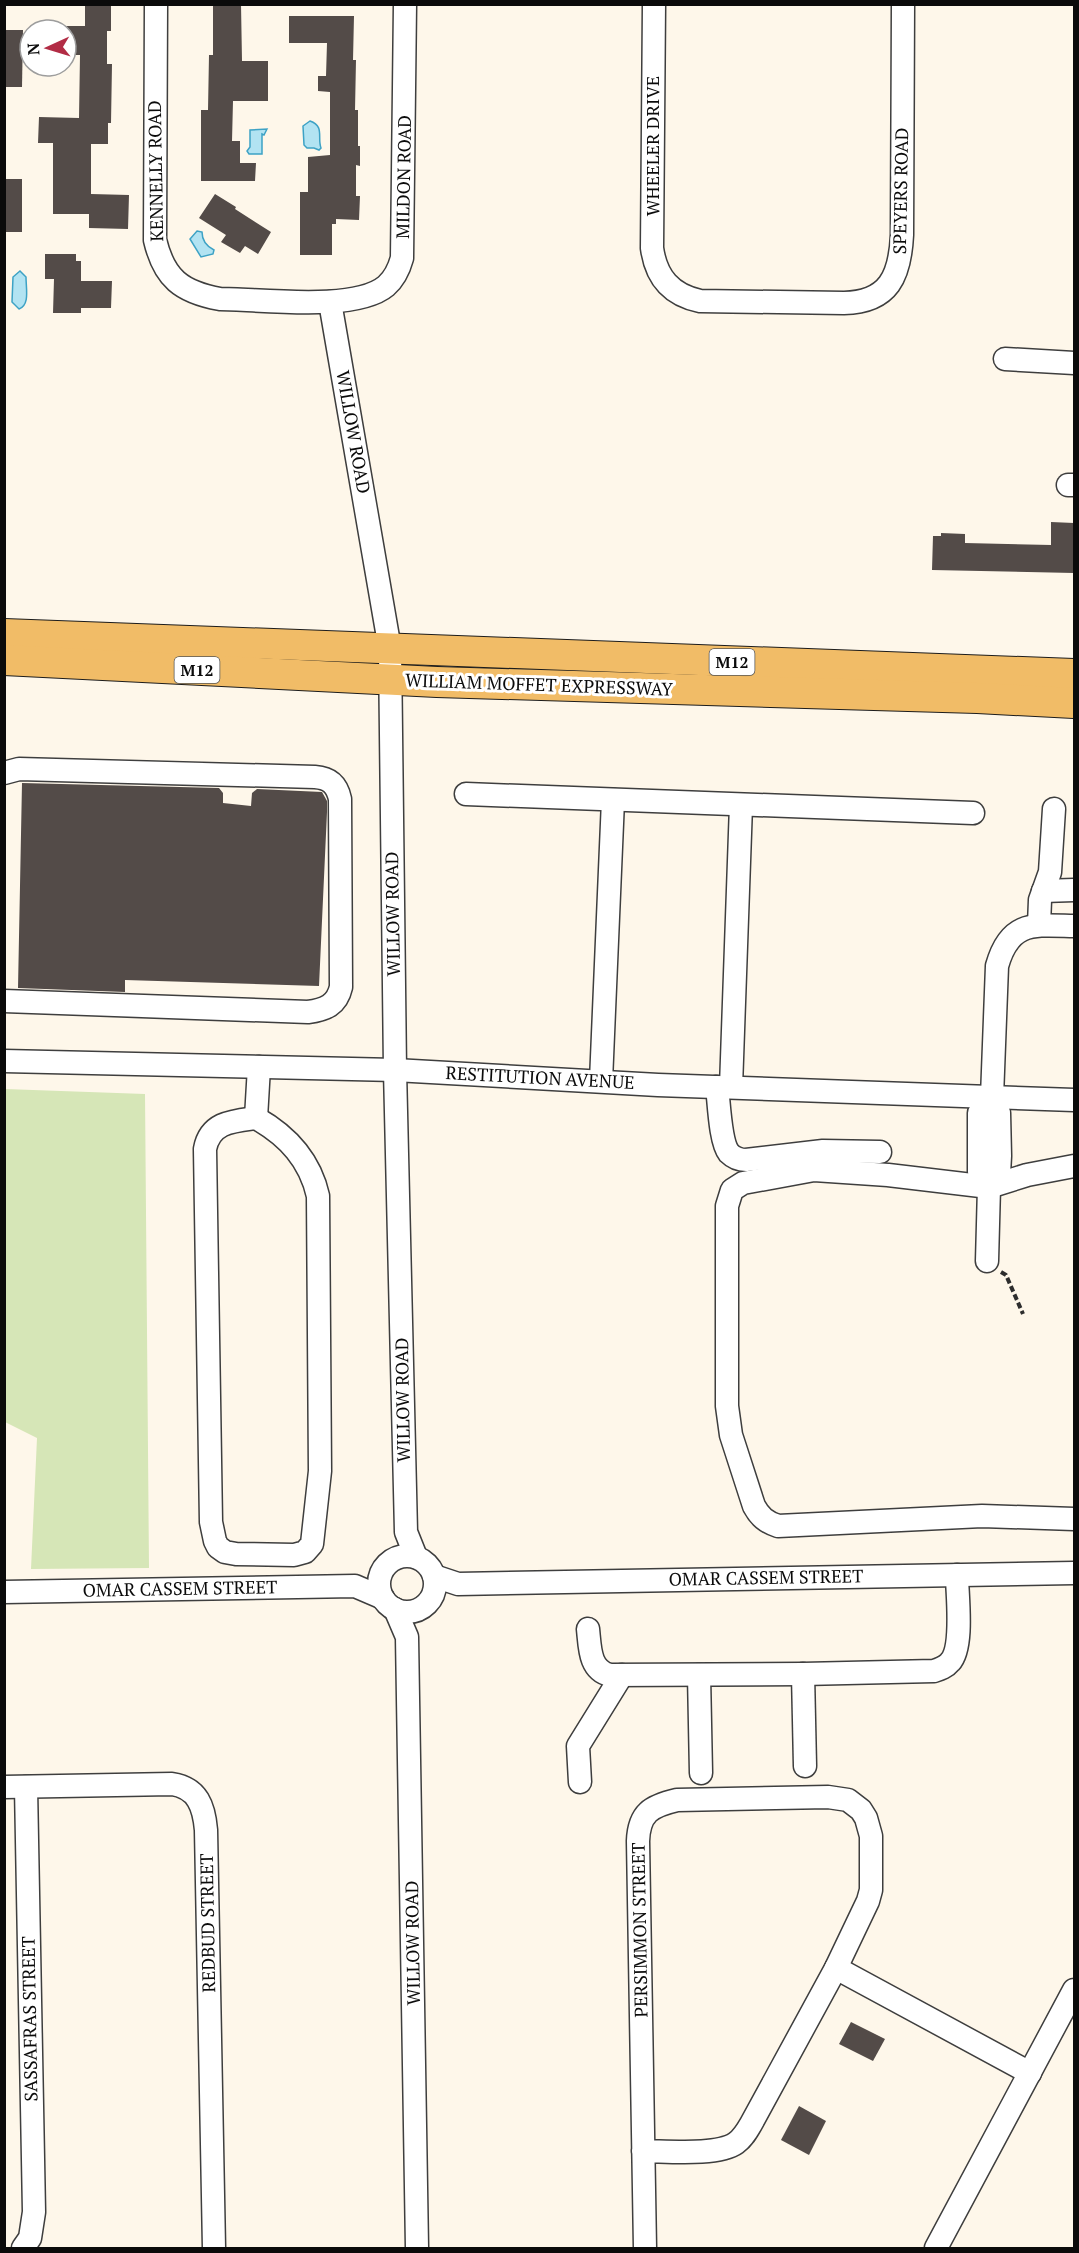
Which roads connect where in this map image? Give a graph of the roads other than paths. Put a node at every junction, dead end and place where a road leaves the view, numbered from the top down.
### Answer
1 (156, 4) edge
2 (405, 4) edge
3 (654, 4) edge
4 (903, 4) edge
5 (666, 284) joint
6 (330, 302) junction
7 (1005, 360) dead end
8 (1074, 363) edge
9 (4, 634) edge
10 (390, 649) junction
11 (4, 660) edge
12 (1074, 674) edge
13 (390, 680) junction
14 (1074, 703) edge
15 (4, 773) edge
16 (466, 794) dead end
17 (613, 800) junction
18 (741, 805) junction
19 (1054, 809) dead end
20 (973, 813) dead end
21 (1074, 890) edge
22 (1043, 891) junction
23 (1039, 926) junction
24 (1074, 926) edge
25 (4, 1000) edge
26 (4, 1061) edge
27 (259, 1068) junction
28 (395, 1070) junction
29 (601, 1081) junction
30 (724, 1087) junction
31 (992, 1097) junction
32 (1074, 1100) edge
33 (256, 1118) junction
34 (879, 1152) dead end
35 (1074, 1166) edge
36 (989, 1186) junction
37 (987, 1261) road end
38 (1074, 1519) edge
39 (398, 1562) junction
40 (1074, 1573) edge
41 (957, 1575) junction
42 (355, 1586) junction
43 (4, 1592) edge
44 (429, 1592) junction
45 (389, 1604) junction
46 (588, 1629) dead end
47 (408, 1637) junction
48 (803, 1674) junction
49 (622, 1675) junction
50 (699, 1675) junction
51 (805, 1766) dead end
52 (701, 1773) dead end
53 (580, 1782) dead end
54 (15, 1787) edge
55 (836, 1968) junction
56 (1074, 1990) edge
57 (1030, 2073) junction
58 (643, 2151) junction
59 (23, 2248) edge
60 (214, 2248) edge
61 (417, 2248) edge
62 (645, 2248) edge
63 (936, 2248) edge

1 - 6 street, KENNELLY ROAD
2 - 6 street, MILDON ROAD
3 - 5 street, WHEELER DRIVE
4 - 5 street, SPEYERS ROAD
6 - 10 street, WILLOW ROAD
7 - 8 street
9 - 10 main road, WILLIAM MOFFET EXPRESSWAY / M12
10 - 12 main road, WILLIAM MOFFET EXPRESSWAY / M12
10 - 13 street, WILLOW ROAD
11 - 13 main road, WILLIAM MOFFET EXPRESSWAY / M12
13 - 14 main road, WILLIAM MOFFET EXPRESSWAY / M12
13 - 28 street, WILLOW ROAD
15 - 25 street
16 - 17 street
17 - 18 street
17 - 29 street
18 - 20 street
18 - 30 street
19 - 22 street
21 - 22 street
22 - 23 street
23 - 24 street
23 - 31 street
26 - 27 street, RESTITUTION AVENUE
27 - 28 street, RESTITUTION AVENUE
27 - 33 street
28 - 29 street, RESTITUTION AVENUE
28 - 39 street, WILLOW ROAD
29 - 30 street, RESTITUTION AVENUE
30 - 31 street, RESTITUTION AVENUE
30 - 34 street
31 - 32 street, RESTITUTION AVENUE
31 - 36 street
33 - 33 street
35 - 36 street
36 - 37 street
36 - 38 street
39 - 42 street, OMAR CASSEM STREET
39 - 44 street
39 - 45 street
40 - 41 street, OMAR CASSEM STREET
41 - 44 street, OMAR CASSEM STREET
41 - 48 street
42 - 43 street, OMAR CASSEM STREET
42 - 45 street, OMAR CASSEM STREET
44 - 45 street
44 - 47 street, WILLOW ROAD
45 - 47 street, WILLOW ROAD
46 - 49 street
47 - 61 street, WILLOW ROAD
48 - 50 street
48 - 51 street
49 - 50 street
49 - 53 street
50 - 52 street
54 - 59 street, SASSAFRAS STREET
54 - 60 street, REDBUD STREET
55 - 57 street
55 - 58 street, PERSIMMON STREET
55 - 58 street, PERSIMMON STREET
56 - 57 street
57 - 63 street
58 - 62 street, PERSIMMON STREET

